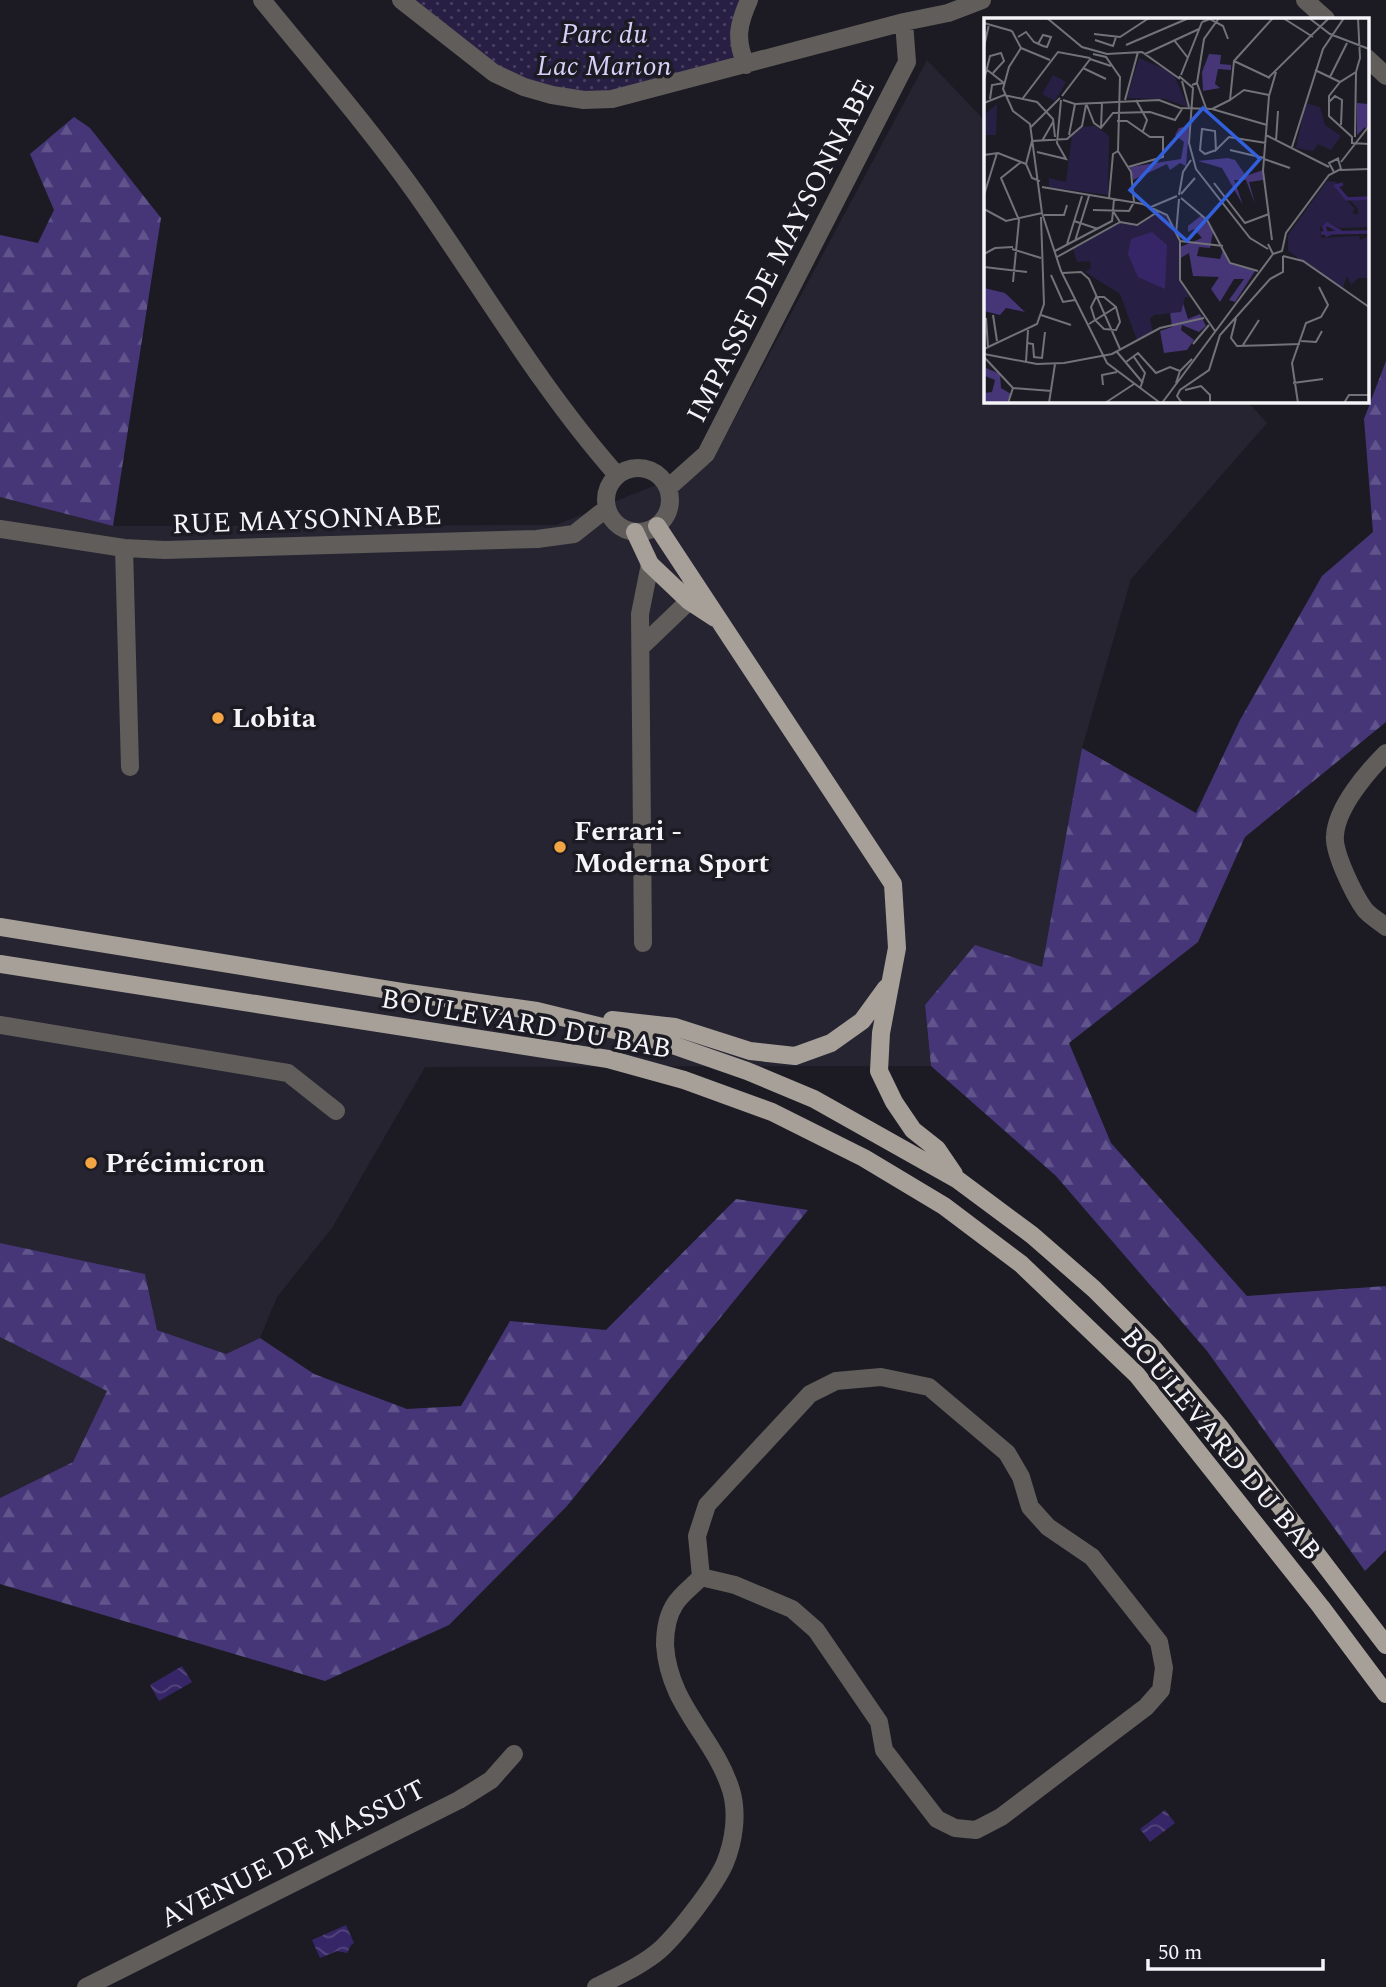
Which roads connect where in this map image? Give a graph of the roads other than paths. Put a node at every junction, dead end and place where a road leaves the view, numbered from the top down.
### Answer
1 (262, 0) edge
2 (401, 0) edge
3 (749, 0) edge
4 (982, 0) edge
5 (1305, 0) edge
6 (1325, 18) edge
7 (904, 22) junction
8 (1368, 59) edge
9 (746, 65) junction
10 (1386, 76) edge
11 (617, 475) junction
12 (668, 488) junction
13 (607, 508) junction
14 (657, 526) junction
15 (0, 529) edge
16 (635, 532) junction
17 (124, 548) junction
18 (650, 564) junction
19 (690, 575) junction
20 (689, 601) junction
21 (720, 622) junction
22 (641, 647) junction
23 (1386, 753) edge
24 (131, 767) dead end
25 (0, 927) edge
26 (1386, 927) edge
27 (643, 943) dead end
28 (0, 964) edge
29 (888, 985) junction
30 (537, 1011) junction
31 (0, 1025) edge
32 (336, 1111) dead end
33 (958, 1180) junction
34 (701, 1577) junction
35 (1386, 1645) edge
36 (1386, 1694) edge
37 (514, 1754) dead end
38 (86, 1987) edge
39 (596, 1987) edge

1 - 11 street
2 - 9 street
3 - 9 street
4 - 7 street
5 - 6 street
7 - 9 street
7 - 12 street, IMPASSE DE MAYSONNABE
8 - 10 street
11 - 12 street
11 - 13 street
12 - 14 street
13 - 16 street
13 - 17 street, RUE MAYSONNABE
14 - 16 street
14 - 19 main road
15 - 17 street, RUE MAYSONNABE
16 - 18 main road
17 - 24 street
18 - 20 main road
18 - 22 street
19 - 20 street
19 - 21 main road
20 - 21 main road
20 - 22 street
21 - 29 main road
22 - 27 street
23 - 26 street
25 - 30 main road, BOULEVARD DU BAB
28 - 36 main road, BOULEVARD DU BAB
29 - 30 main road
29 - 33 main road
30 - 33 main road, BOULEVARD DU BAB
31 - 32 street
33 - 35 main road, BOULEVARD DU BAB
34 - 34 street
34 - 39 street
37 - 38 street, AVENUE DE MASSUT

